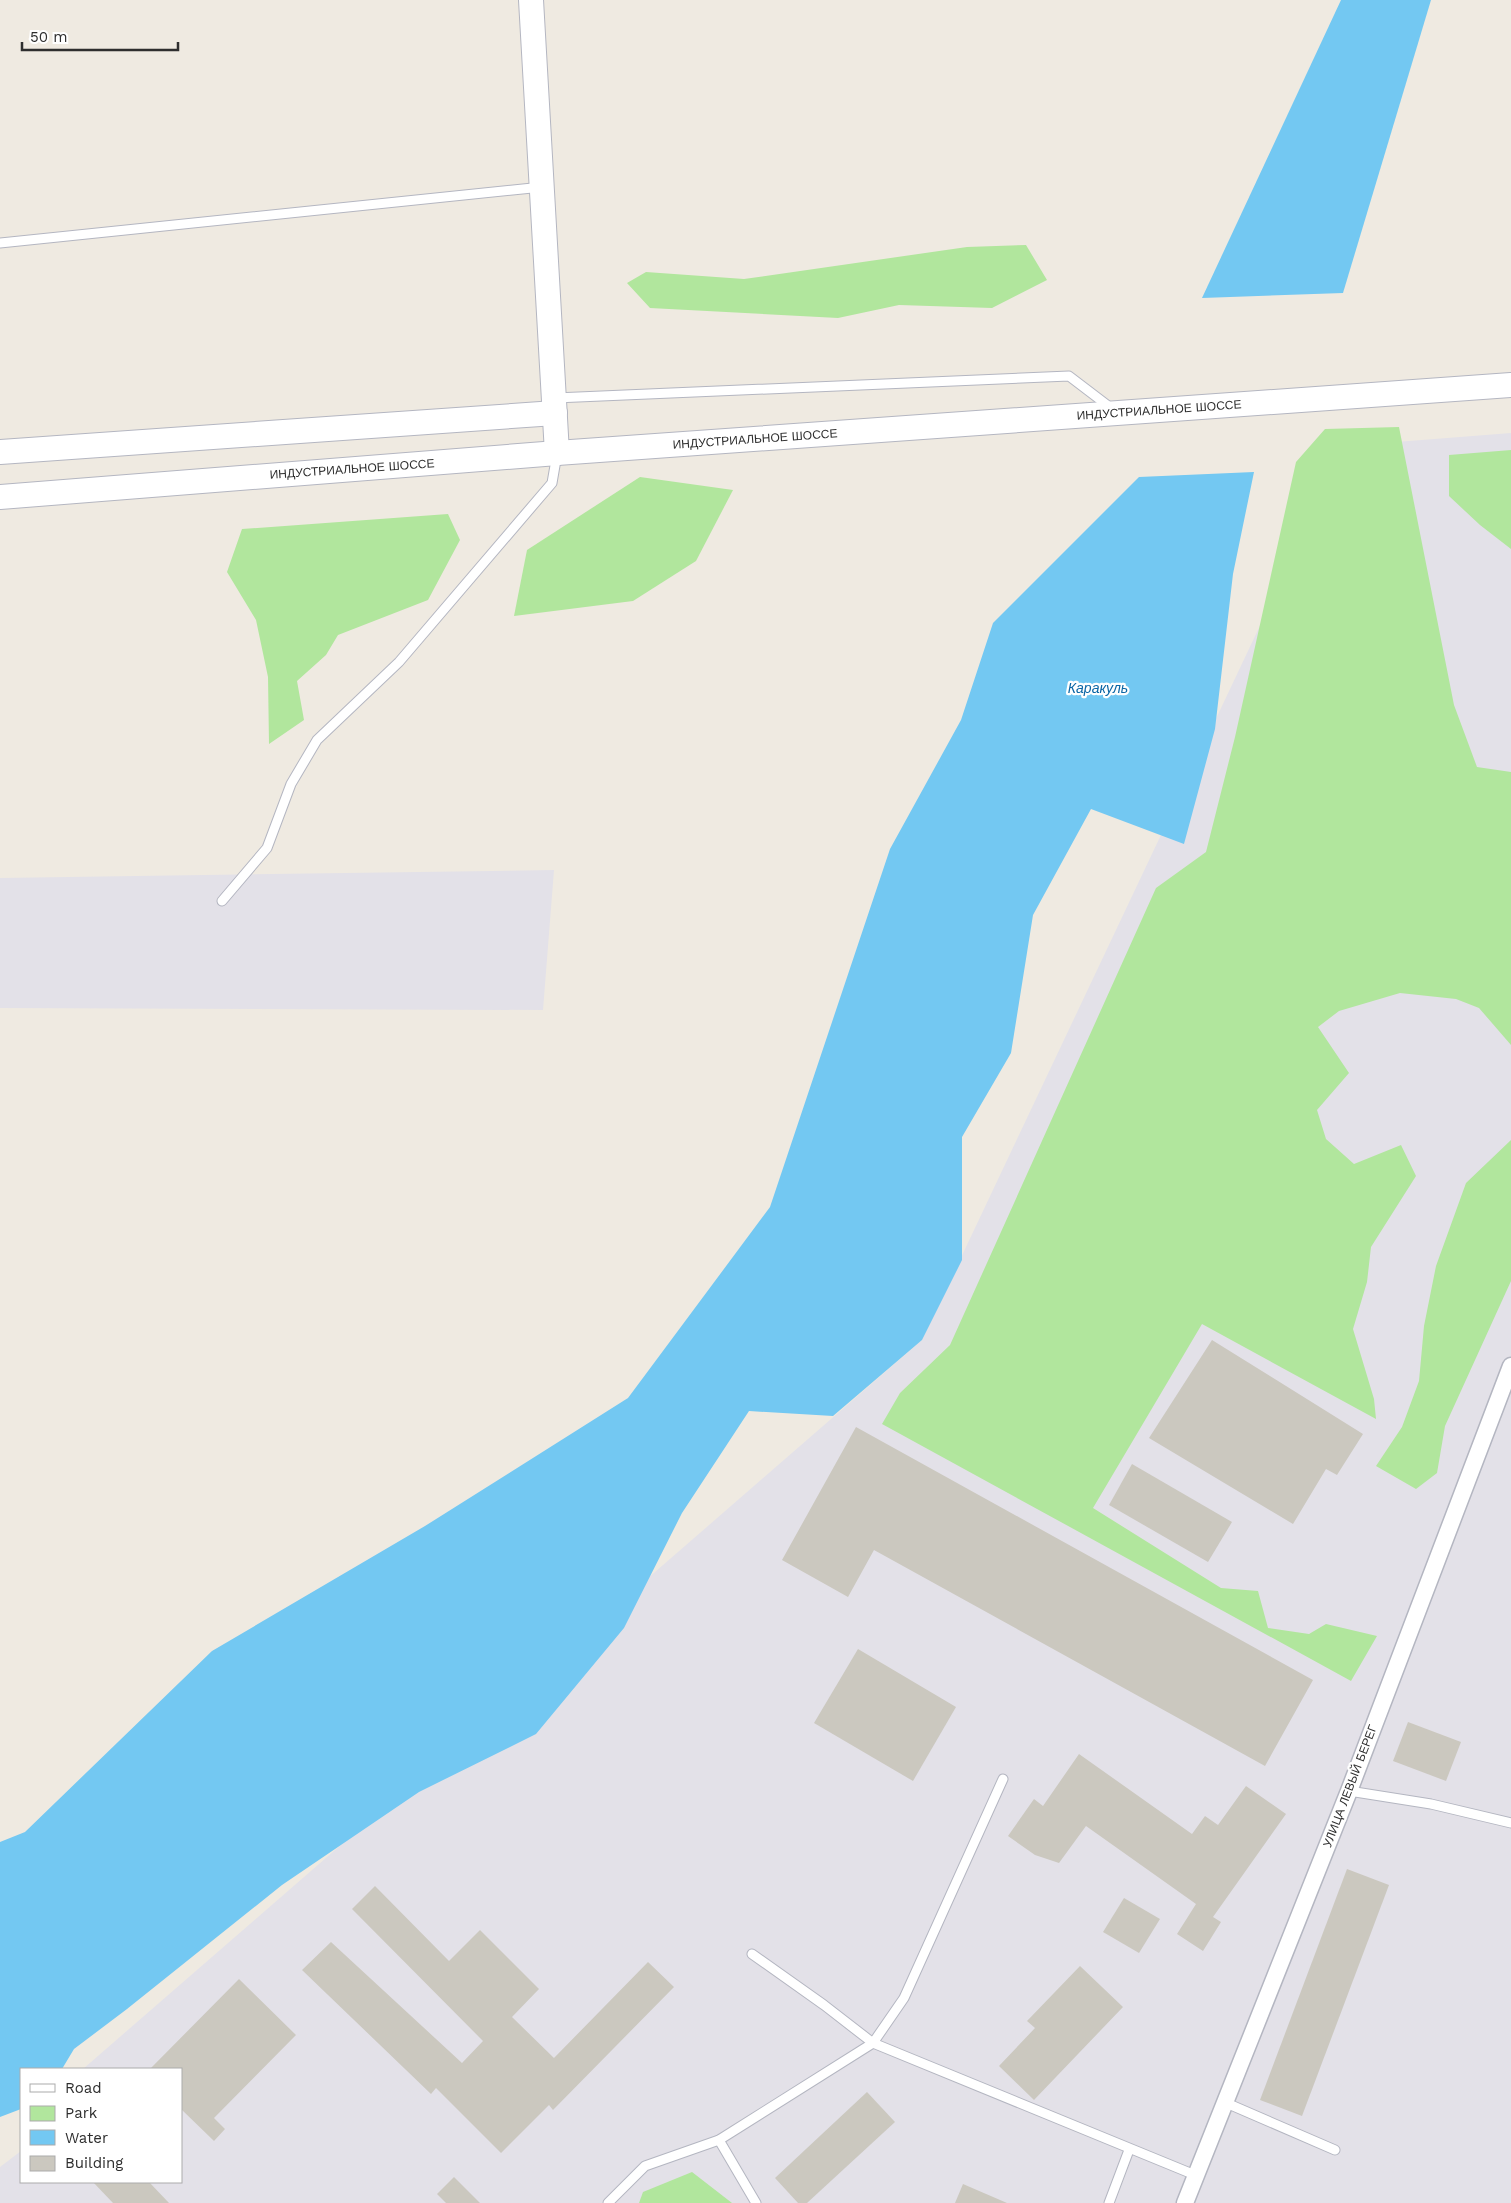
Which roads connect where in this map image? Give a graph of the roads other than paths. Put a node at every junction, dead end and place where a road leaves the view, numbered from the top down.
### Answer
1 (531, 0) edge
2 (542, 187) junction
3 (0, 243) edge
4 (1511, 385) edge
5 (554, 406) junction
6 (1117, 413) junction
7 (0, 452) edge
8 (557, 453) junction
9 (0, 497) edge
10 (222, 901) dead end
11 (1511, 1366) edge
12 (1003, 1779) dead end
13 (1349, 1791) junction
14 (1511, 1823) edge
15 (752, 1954) dead end
16 (873, 2043) junction
17 (1224, 2102) junction
18 (719, 2140) junction
19 (1129, 2150) junction
20 (1335, 2150) dead end
21 (1195, 2175) junction
22 (608, 2203) edge
23 (756, 2203) edge
24 (1109, 2203) edge
25 (1185, 2203) edge

1 - 2 main road
2 - 3 lane
2 - 5 main road
4 - 6 main road, ИНДУСТРИАЛЬНОЕ ШОССЕ
5 - 6 lane
5 - 7 main road
5 - 8 main road
6 - 8 main road, ИНДУСТРИАЛЬНОЕ ШОССЕ
8 - 9 main road, ИНДУСТРИАЛЬНОЕ ШОССЕ
8 - 10 lane
11 - 13 street, УЛИЦА ЛЕВЫЙ БЕРЕГ
12 - 16 lane
13 - 14 lane
13 - 17 street, УЛИЦА ЛЕВЫЙ БЕРЕГ
15 - 16 lane
16 - 18 lane
16 - 19 lane
17 - 20 lane
17 - 21 street, УЛИЦА ЛЕВЫЙ БЕРЕГ
18 - 22 lane
18 - 23 lane
19 - 21 lane
19 - 24 lane
21 - 25 street, УЛИЦА ЛЕВЫЙ БЕРЕГ

